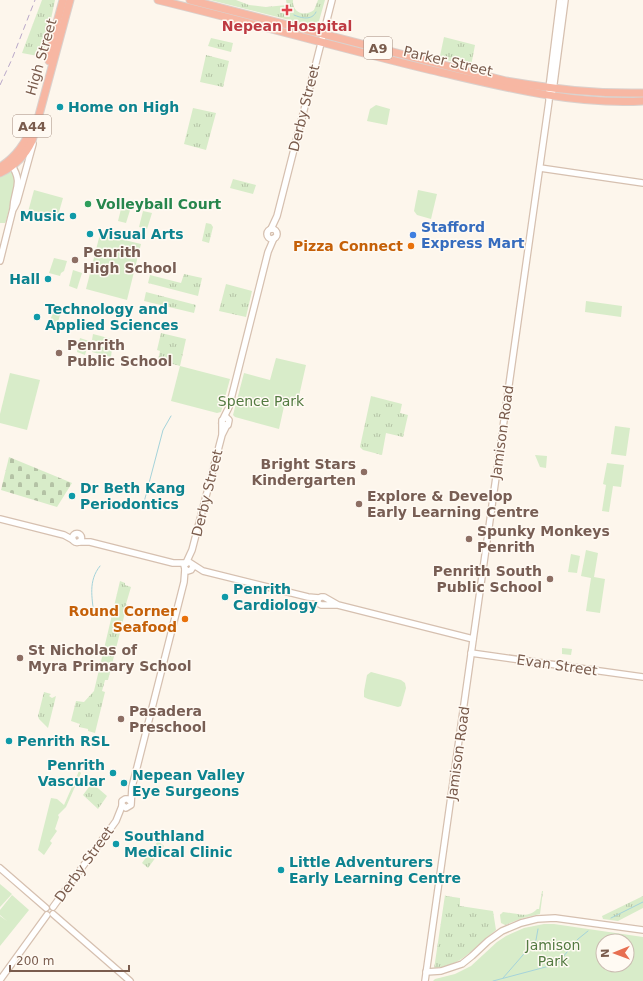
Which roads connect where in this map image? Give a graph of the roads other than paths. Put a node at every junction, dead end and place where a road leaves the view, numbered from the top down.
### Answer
1 (63, 0) edge
2 (70, 0) edge
3 (158, 0) edge
4 (190, 0) edge
5 (332, 0) edge
6 (560, 0) edge
7 (565, 0) edge
8 (560, 14) junction
9 (323, 34) junction
10 (320, 42) junction
11 (552, 88) junction
12 (643, 93) edge
13 (550, 96) junction
14 (643, 101) edge
15 (34, 132) junction
16 (13, 164) junction
17 (0, 167) edge
18 (540, 168) junction
19 (0, 173) edge
20 (643, 183) edge
21 (13, 209) junction
22 (0, 261) edge
23 (0, 519) edge
24 (188, 567) junction
25 (473, 639) junction
26 (471, 653) junction
27 (643, 677) edge
28 (0, 868) edge
29 (46, 908) junction
30 (53, 910) junction
31 (47, 915) junction
32 (643, 930) edge
33 (426, 972) junction
34 (0, 980) edge
35 (130, 981) edge
36 (425, 981) edge

1 - 16 highway, High Street / A44
2 - 15 highway, High Street / A44
3 - 10 highway, Parker Street / A9
4 - 9 highway, Parker Street / A9
5 - 9 street, Derby Street
6 - 8 street, Jamison Road
7 - 8 street, Jamison Road
8 - 11 street, Jamison Road
9 - 10 street, Derby Street
9 - 11 highway, Parker Street / A9
10 - 13 highway, Parker Street / A9
10 - 24 street, Derby Street
11 - 12 highway, Parker Street / A9
11 - 13 street, Jamison Road
13 - 14 highway, Parker Street / A9
13 - 18 street, Jamison Road
15 - 16 highway, High Street / A44
15 - 21 street
16 - 17 highway, A44
16 - 19 highway, A44
16 - 21 street
18 - 20 street
18 - 25 street, Jamison Road
21 - 22 street
23 - 24 street
24 - 25 street
24 - 30 street, Derby Street
25 - 26 street, Jamison Road
26 - 27 street, Evan Street
26 - 33 street, Jamison Road
28 - 29 street
29 - 30 street
29 - 31 street
30 - 31 street
30 - 35 street
31 - 34 street, Derby Street
32 - 33 street
33 - 36 street, Jamison Road

